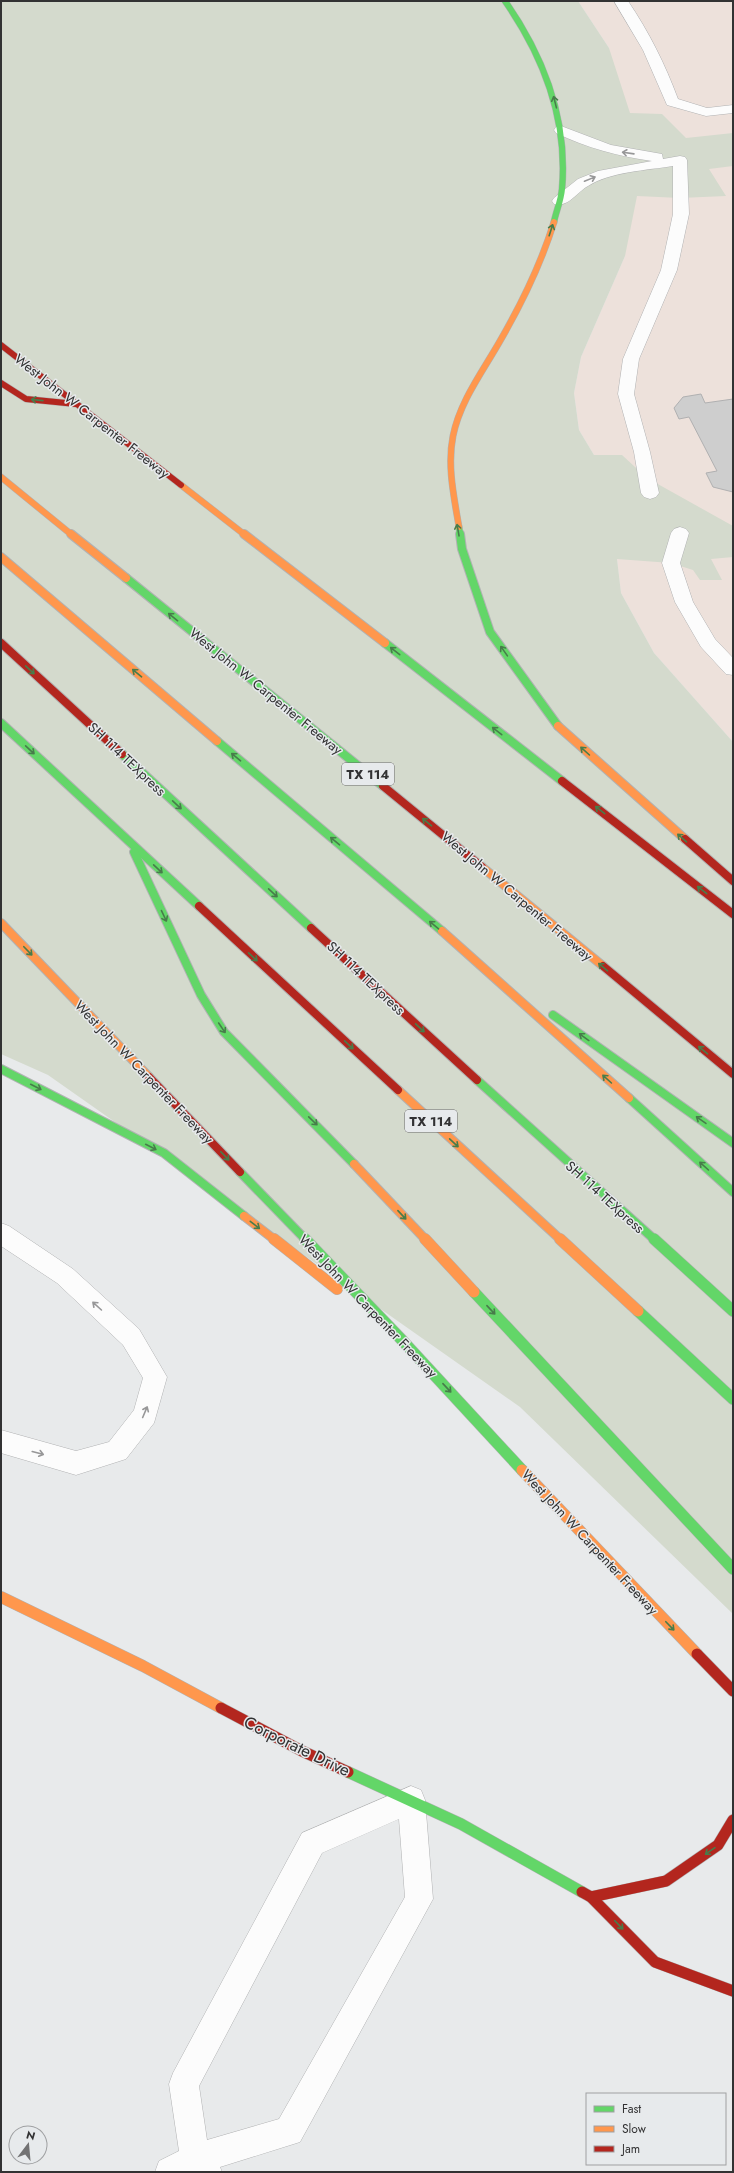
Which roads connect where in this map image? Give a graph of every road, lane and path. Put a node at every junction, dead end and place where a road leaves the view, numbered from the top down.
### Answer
1 (505, 1) edge
2 (621, 1) edge
3 (733, 109) edge
4 (561, 130) junction
5 (680, 160) junction
6 (559, 201) junction
7 (1, 345) edge
8 (1, 383) edge
9 (76, 404) junction
10 (1, 477) edge
11 (650, 493) dead end
12 (680, 533) dead end
13 (1, 557) edge
14 (1, 643) edge
15 (733, 669) edge
16 (1, 723) edge
17 (129, 842) junction
18 (733, 881) edge
19 (733, 914) edge
20 (1, 923) edge
21 (464, 950) junction
22 (1, 1069) edge
23 (733, 1074) edge
24 (733, 1143) edge
25 (733, 1192) edge
26 (1, 1233) edge
27 (733, 1311) edge
28 (401, 1339) junction
29 (733, 1399) edge
30 (1, 1440) edge
31 (733, 1569) edge
32 (1, 1597) edge
33 (733, 1691) edge
34 (410, 1800) junction
35 (733, 1820) edge
36 (591, 1897) junction
37 (733, 1991) edge
38 (190, 2168) edge

4 -> 1 main road
2 - 3 lane
5 -> 4 lane
4 - 6 main road
6 -> 5 lane
5 - 11 lane
18 -> 6 main road
7 - 9 main road, West John W Carpenter Freeway
9 -> 8 main road
19 -> 9 main road, West John W Carpenter Freeway
23 -> 10 main road, West John W Carpenter Freeway / TX 114
12 - 15 lane
21 -> 13 main road
14 -> 27 main road, SH 114 TEXpress
16 -> 17 main road, TX 114
17 -> 29 main road, TX 114
17 -> 31 main road
20 -> 28 main road, West John W Carpenter Freeway
24 -> 21 main road
25 -> 21 main road
22 -> 28 main road
30 -> 26 lane
28 -> 33 main road, West John W Carpenter Freeway
32 - 34 main road, Corporate Drive
34 - 36 main road, Corporate Drive
34 - 38 lane
34 - 38 lane
35 -> 36 main road
36 -> 37 main road, Corporate Drive

